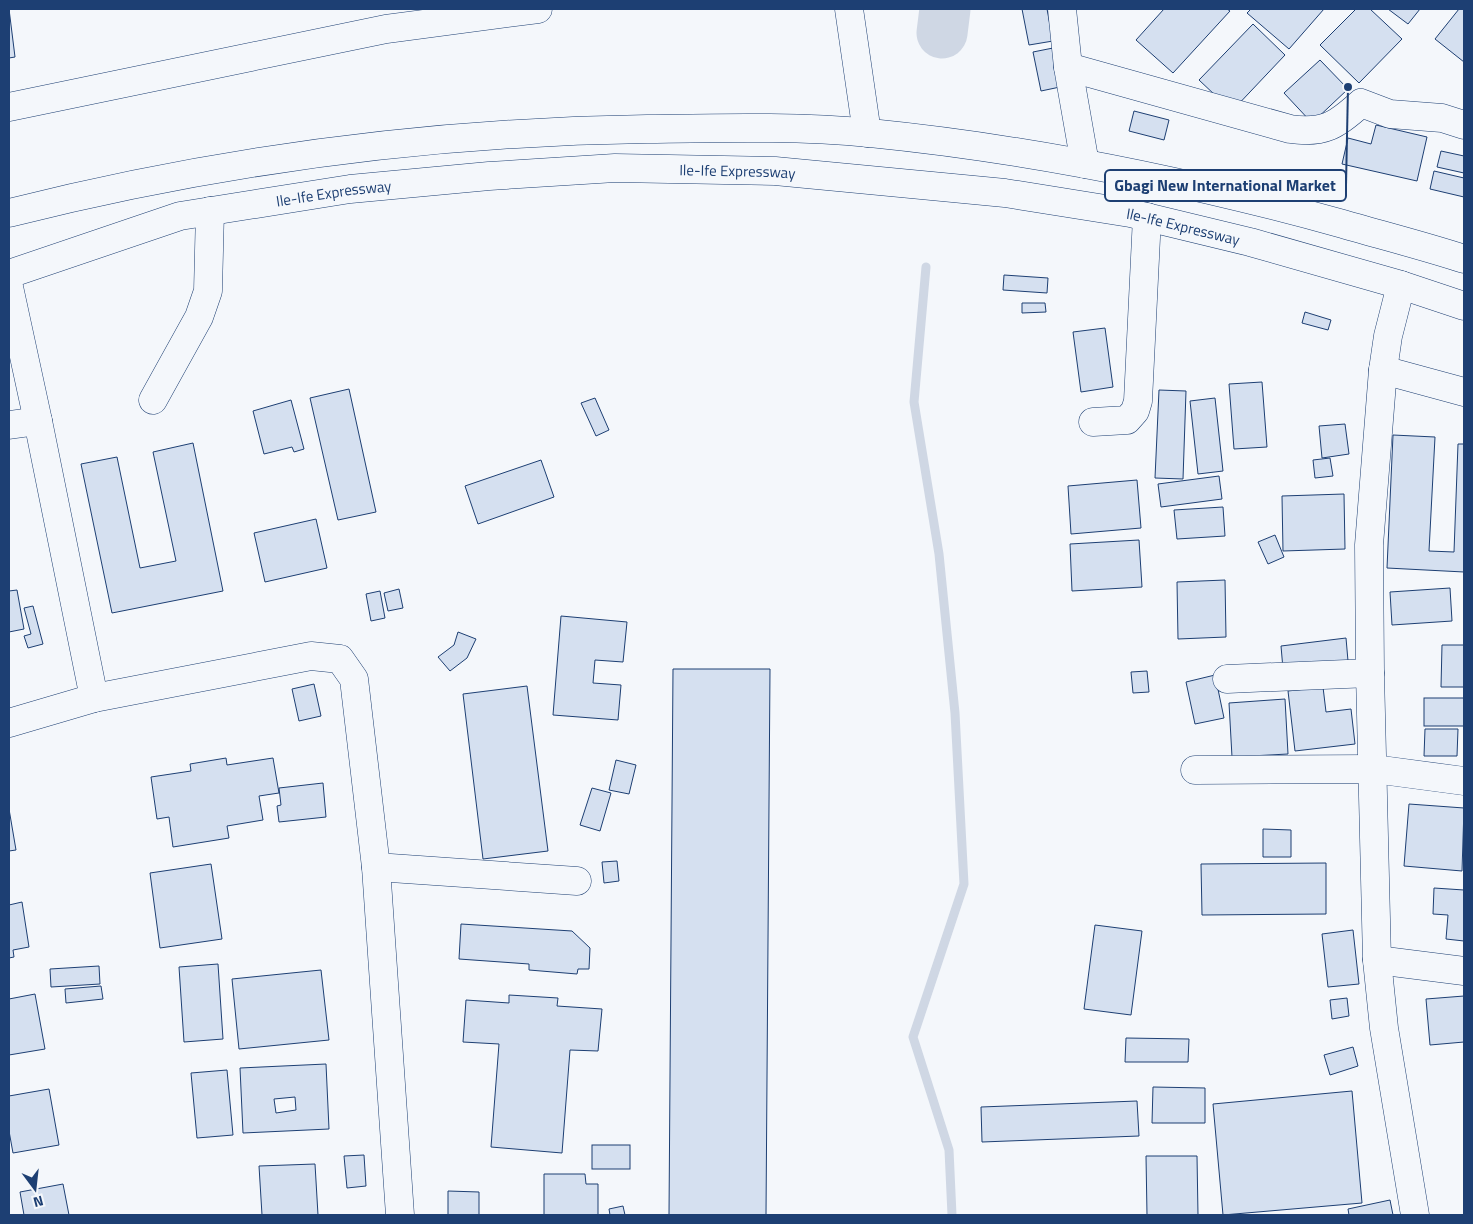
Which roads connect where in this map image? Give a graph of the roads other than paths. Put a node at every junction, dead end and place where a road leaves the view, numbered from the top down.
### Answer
1 (538, 9) edge
2 (849, 9) edge
3 (1062, 9) edge
4 (384, 19) edge
5 (1068, 67) junction
6 (9, 107) edge
7 (1464, 125) edge
8 (867, 133) junction
9 (1084, 164) junction
10 (210, 211) junction
11 (9, 212) edge
12 (1146, 217) junction
13 (1464, 260) edge
14 (9, 274) edge
15 (1401, 284) junction
16 (9, 287) edge
17 (1464, 306) edge
18 (1383, 370) junction
19 (1464, 392) edge
20 (153, 400) dead end
21 (38, 421) junction
22 (1093, 422) dead end
23 (9, 425) edge
24 (1370, 673) junction
25 (1227, 679) dead end
26 (94, 698) junction
27 (9, 723) edge
28 (1374, 769) junction
29 (1195, 770) dead end
30 (1464, 781) edge
31 (376, 867) junction
32 (578, 881) dead end
33 (1377, 960) junction
34 (1464, 971) edge
35 (400, 1215) edge
36 (1415, 1215) edge

1 - 4 main road
2 - 8 main road
3 - 5 main road
4 - 6 main road
5 - 7 main road
5 - 9 main road
8 - 9 main road
8 - 11 main road
9 - 13 main road
10 - 12 main road, Ile-Ife Expressway
10 - 14 main road, Ile-Ife Expressway
10 - 20 main road
12 - 15 main road, Ile-Ife Expressway
12 - 22 main road
15 - 17 main road, Ile-Ife Expressway
15 - 18 main road
16 - 21 main road
18 - 19 main road
18 - 24 main road
21 - 23 main road
21 - 26 main road
24 - 25 main road
24 - 28 main road
26 - 27 main road
26 - 31 main road
28 - 29 main road
28 - 30 main road
28 - 33 main road
31 - 32 main road
31 - 35 main road
33 - 34 main road
33 - 36 main road

